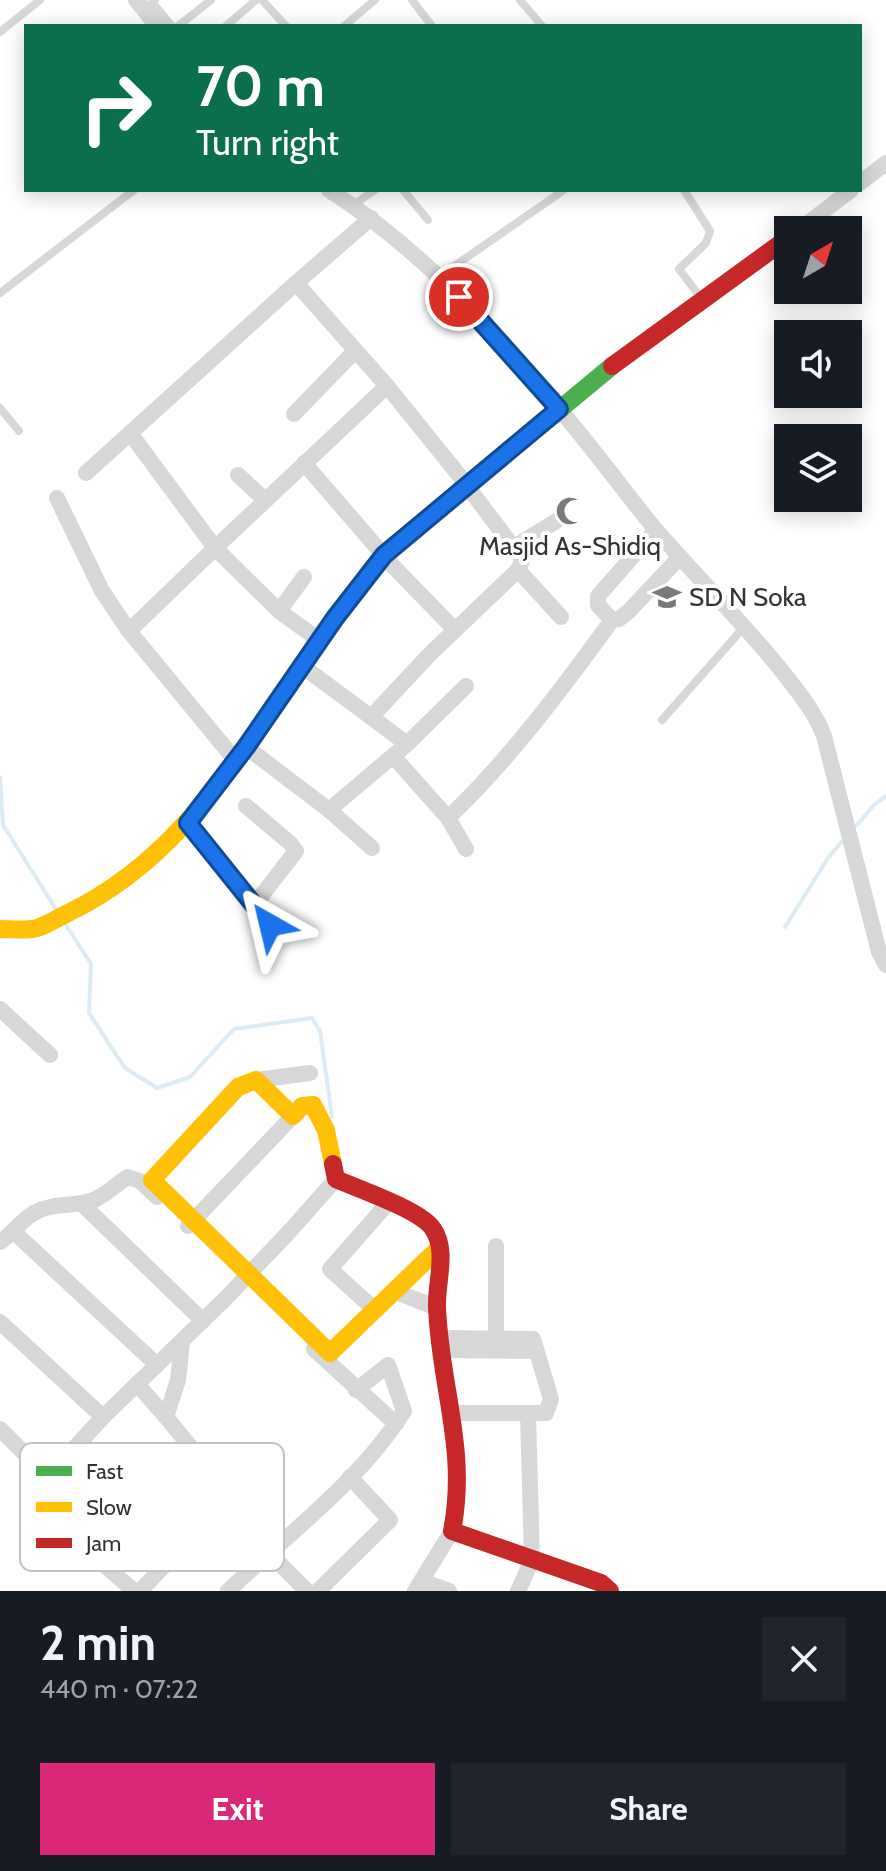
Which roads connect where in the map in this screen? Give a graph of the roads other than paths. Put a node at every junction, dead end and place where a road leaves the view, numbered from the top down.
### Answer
1 (40, 0) edge
2 (211, 0) edge
3 (256, 0) edge
4 (262, 0) edge
5 (375, 0) edge
6 (412, 0) edge
7 (520, 0) edge
8 (146, 3) edge
9 (156, 24) edge
10 (172, 24) edge
11 (178, 24) edge
12 (228, 24) edge
13 (284, 24) edge
14 (346, 24) edge
15 (430, 24) edge
16 (540, 24) edge
17 (0, 32) edge
18 (886, 163) edge
19 (862, 181) edge
20 (131, 192) edge
21 (332, 192) edge
22 (372, 192) edge
23 (405, 192) edge
24 (561, 192) edge
25 (685, 192) edge
26 (848, 192) edge
27 (353, 205) junction
28 (817, 216) edge
29 (371, 218) junction
30 (428, 220) dead end
31 (774, 248) edge
32 (440, 276) junction
33 (296, 283) junction
34 (0, 293) edge
35 (702, 299) junction
36 (355, 351) junction
37 (387, 386) junction
38 (0, 408) edge
39 (559, 409) junction
40 (294, 414) dead end
41 (19, 431) dead end
42 (130, 433) junction
43 (304, 463) junction
44 (86, 473) dead end
45 (238, 475) dead end
46 (471, 491) junction
47 (57, 498) dead end
48 (264, 499) junction
49 (558, 520) dead end
50 (656, 530) junction
51 (514, 547) junction
52 (215, 548) junction
53 (680, 557) junction
54 (388, 559) junction
55 (518, 570) junction
56 (304, 577) dead end
57 (279, 611) junction
58 (561, 617) dead end
59 (612, 620) junction
60 (745, 627) junction
61 (455, 630) junction
62 (129, 631) junction
63 (319, 640) junction
64 (307, 670) junction
65 (466, 686) dead end
66 (371, 717) junction
67 (662, 720) dead end
68 (407, 744) junction
69 (241, 754) junction
70 (393, 756) junction
71 (246, 806) dead end
72 (329, 810) junction
73 (448, 818) junction
74 (188, 823) junction
75 (372, 848) dead end
76 (466, 849) dead end
77 (255, 904) junction
78 (270, 925) dead end
79 (0, 929) edge
80 (886, 965) edge
81 (0, 1009) edge
82 (50, 1055) dead end
83 (310, 1073) dead end
84 (256, 1080) junction
85 (293, 1116) junction
86 (336, 1179) junction
87 (81, 1203) junction
88 (388, 1203) junction
89 (191, 1223) junction
90 (15, 1233) junction
91 (0, 1242) edge
92 (496, 1246) dead end
93 (439, 1248) junction
94 (246, 1276) junction
95 (394, 1291) junction
96 (437, 1308) junction
97 (375, 1310) junction
98 (203, 1321) junction
99 (0, 1322) edge
100 (496, 1337) junction
101 (182, 1343) junction
102 (442, 1344) junction
103 (536, 1351) junction
104 (156, 1364) junction
105 (137, 1384) junction
106 (356, 1390) junction
107 (453, 1413) junction
108 (528, 1413) junction
109 (103, 1417) junction
110 (166, 1417) junction
111 (396, 1424) junction
112 (0, 1429) edge
113 (79, 1443) edge
114 (186, 1443) edge
115 (20, 1449) edge
116 (350, 1477) junction
117 (452, 1531) junction
118 (284, 1539) edge
119 (532, 1560) junction
120 (284, 1568) edge
121 (113, 1571) edge
122 (157, 1571) edge
123 (250, 1571) edge
124 (419, 1586) edge
125 (137, 1591) edge
126 (228, 1591) edge
127 (307, 1591) edge
128 (318, 1591) edge
129 (449, 1591) edge
130 (518, 1591) edge
131 (610, 1591) edge

1 - 17 lane
2 - 11 lane
3 - 12 lane
4 - 13 lane
5 - 14 lane
6 - 15 lane
7 - 16 lane
8 - 9 street
8 - 10 lane
18 - 19 street
20 - 34 lane
21 - 27 street
22 - 27 lane
23 - 30 lane
24 - 32 lane
25 - 35 lane
26 - 28 street
27 - 29 street
29 - 32 street
29 - 33 street
31 - 35 street
32 - 39 street
33 - 36 street
33 - 42 street
35 - 39 street
36 - 37 street
36 - 40 street
37 - 43 street
37 - 46 street
38 - 41 lane
39 - 46 street
39 - 50 street
42 - 44 street
42 - 52 street
43 - 48 street
43 - 54 street
45 - 48 street
46 - 51 street
46 - 54 street
47 - 62 street
48 - 52 street
49 - 51 street
50 - 53 street
50 - 59 street
51 - 55 street
52 - 57 street
52 - 62 street
53 - 59 street
53 - 60 street
54 - 61 street
54 - 63 street
55 - 58 street
55 - 61 street
56 - 57 street
57 - 63 street
59 - 73 street
60 - 67 lane
60 - 80 street
61 - 66 street
62 - 69 street
63 - 64 street
64 - 66 street
64 - 69 street
65 - 68 street
66 - 68 street
68 - 70 street
69 - 72 street
69 - 74 street
70 - 72 street
70 - 73 street
71 - 77 street
72 - 75 street
73 - 76 street
74 - 77 street
74 - 79 street
77 - 78 street
81 - 82 street
83 - 84 street
84 - 85 street
84 - 89 street
85 - 86 street
85 - 89 street
86 - 88 street
86 - 94 street
87 - 89 street
87 - 90 street
87 - 98 street
88 - 93 street
88 - 97 street
89 - 94 street
90 - 91 street
90 - 104 street
92 - 100 street
93 - 95 street
93 - 96 street
94 - 97 street
94 - 98 street
94 - 106 street
95 - 96 street
95 - 97 street
96 - 102 street
98 - 101 street
99 - 109 street
100 - 102 street
100 - 103 street
101 - 104 street
101 - 110 street
102 - 103 street
102 - 107 street
103 - 108 street
104 - 105 street
105 - 109 street
105 - 110 street
106 - 111 street
106 - 111 street
107 - 108 street
107 - 117 street
108 - 119 street
109 - 113 street
110 - 114 street
111 - 116 street
112 - 115 street
116 - 118 street
116 - 128 street
117 - 119 street
117 - 124 street
119 - 130 street
119 - 131 street
120 - 127 street
121 - 125 street
122 - 125 street
123 - 126 street
124 - 129 street

